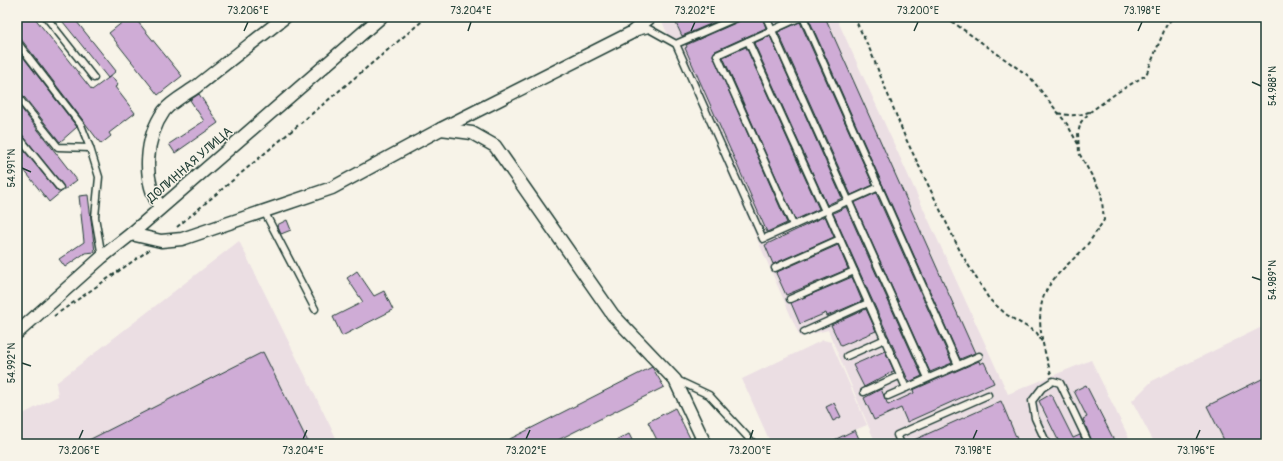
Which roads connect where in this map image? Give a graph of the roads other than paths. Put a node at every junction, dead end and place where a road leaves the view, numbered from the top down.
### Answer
1 (46, 17) edge
2 (286, 17) edge
3 (381, 17) edge
4 (738, 17) edge
5 (766, 17) edge
6 (802, 17) edge
7 (650, 18) edge
8 (772, 30) junction
9 (631, 33) junction
10 (748, 41) junction
11 (17, 42) edge
12 (676, 44) junction
13 (94, 78) dead end
14 (17, 96) edge
15 (441, 129) junction
16 (17, 135) edge
17 (90, 148) junction
18 (879, 187) junction
19 (60, 188) dead end
20 (848, 201) junction
21 (160, 207) junction
22 (826, 211) junction
23 (264, 212) junction
24 (793, 225) junction
25 (131, 234) junction
26 (840, 239) junction
27 (102, 257) junction
28 (775, 268) dead end
29 (854, 271) junction
30 (790, 299) dead end
31 (868, 303) junction
32 (315, 309) dead end
33 (17, 332) edge
34 (804, 332) dead end
35 (885, 339) junction
36 (847, 356) dead end
37 (979, 356) dead end
38 (958, 365) junction
39 (901, 375) junction
40 (928, 378) junction
41 (675, 380) junction
42 (906, 388) junction
43 (864, 392) dead end
44 (988, 395) dead end
45 (888, 396) dead end
46 (705, 444) edge
47 (754, 444) edge
48 (901, 444) edge
49 (1047, 444) edge
50 (1089, 444) edge

1 - 13 lane
2 - 21 street
3 - 21 street, ДОЛИННАЯ УЛИЦА
4 - 12 lane
5 - 8 lane
6 - 8 lane
6 - 18 lane
7 - 9 street
8 - 10 lane
8 - 20 lane
9 - 12 lane
9 - 15 street
10 - 22 lane
10 - 24 lane
11 - 17 lane
12 - 24 lane
14 - 17 lane
15 - 23 street
15 - 41 street
16 - 19 lane
17 - 27 lane
18 - 20 lane
18 - 38 lane
20 - 22 lane
20 - 40 lane
21 - 25 street, ДОЛИННАЯ УЛИЦА
22 - 24 lane
22 - 26 lane
23 - 25 street
23 - 32 lane
25 - 27 street, ДОЛИННАЯ УЛИЦА
26 - 28 lane
26 - 29 lane
27 - 33 street, ДОЛИННАЯ УЛИЦА
29 - 30 lane
29 - 31 lane
31 - 34 lane
31 - 35 lane
35 - 36 lane
35 - 39 lane
37 - 38 lane
38 - 40 lane
39 - 42 lane
39 - 43 lane
40 - 42 lane
41 - 46 street
41 - 47 lane
42 - 45 lane
44 - 48 lane
49 - 50 lane

